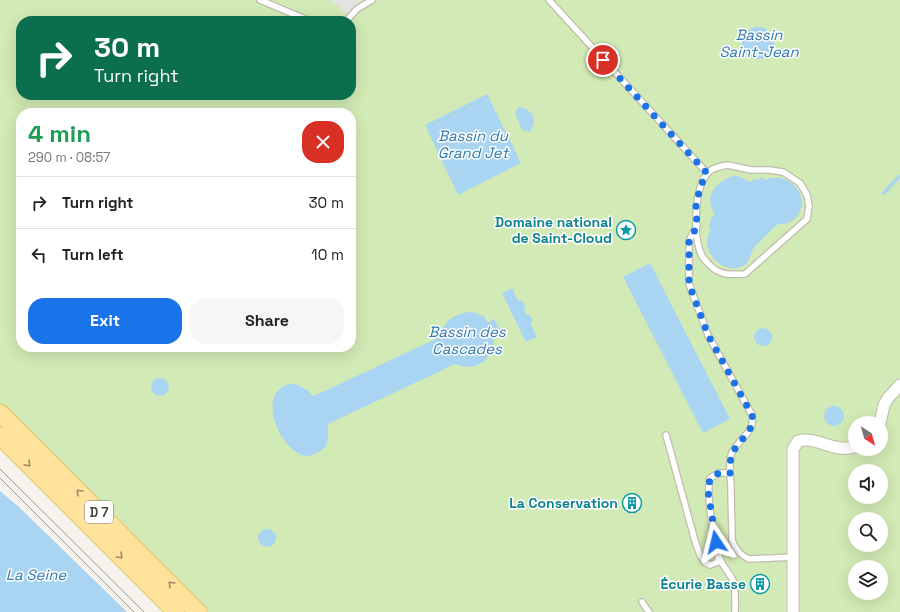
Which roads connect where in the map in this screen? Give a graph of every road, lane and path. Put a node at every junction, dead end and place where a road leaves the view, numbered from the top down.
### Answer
1 (260, 0) edge
2 (372, 0) edge
3 (549, 0) edge
4 (298, 16) edge
5 (351, 16) edge
6 (707, 173) junction
7 (697, 226) junction
8 (900, 385) edge
9 (0, 413) edge
10 (881, 416) edge
11 (666, 435) dead end
12 (0, 436) edge
13 (848, 448) edge
14 (730, 473) junction
15 (718, 554) junction
16 (793, 557) junction
17 (642, 602) dead end
18 (176, 612) edge
19 (198, 612) edge
20 (649, 612) edge
21 (735, 612) edge
22 (793, 612) edge

1 - 4 lane
2 - 5 lane
3 - 6 lane
6 - 7 lane
6 - 7 lane
7 - 14 lane
8 - 10 street
19 -> 9 main road, D 7
11 - 15 lane
12 -> 18 main road, D 7
13 - 16 street
14 - 15 lane
14 - 16 lane
15 - 21 lane
16 - 22 street
17 - 20 lane

